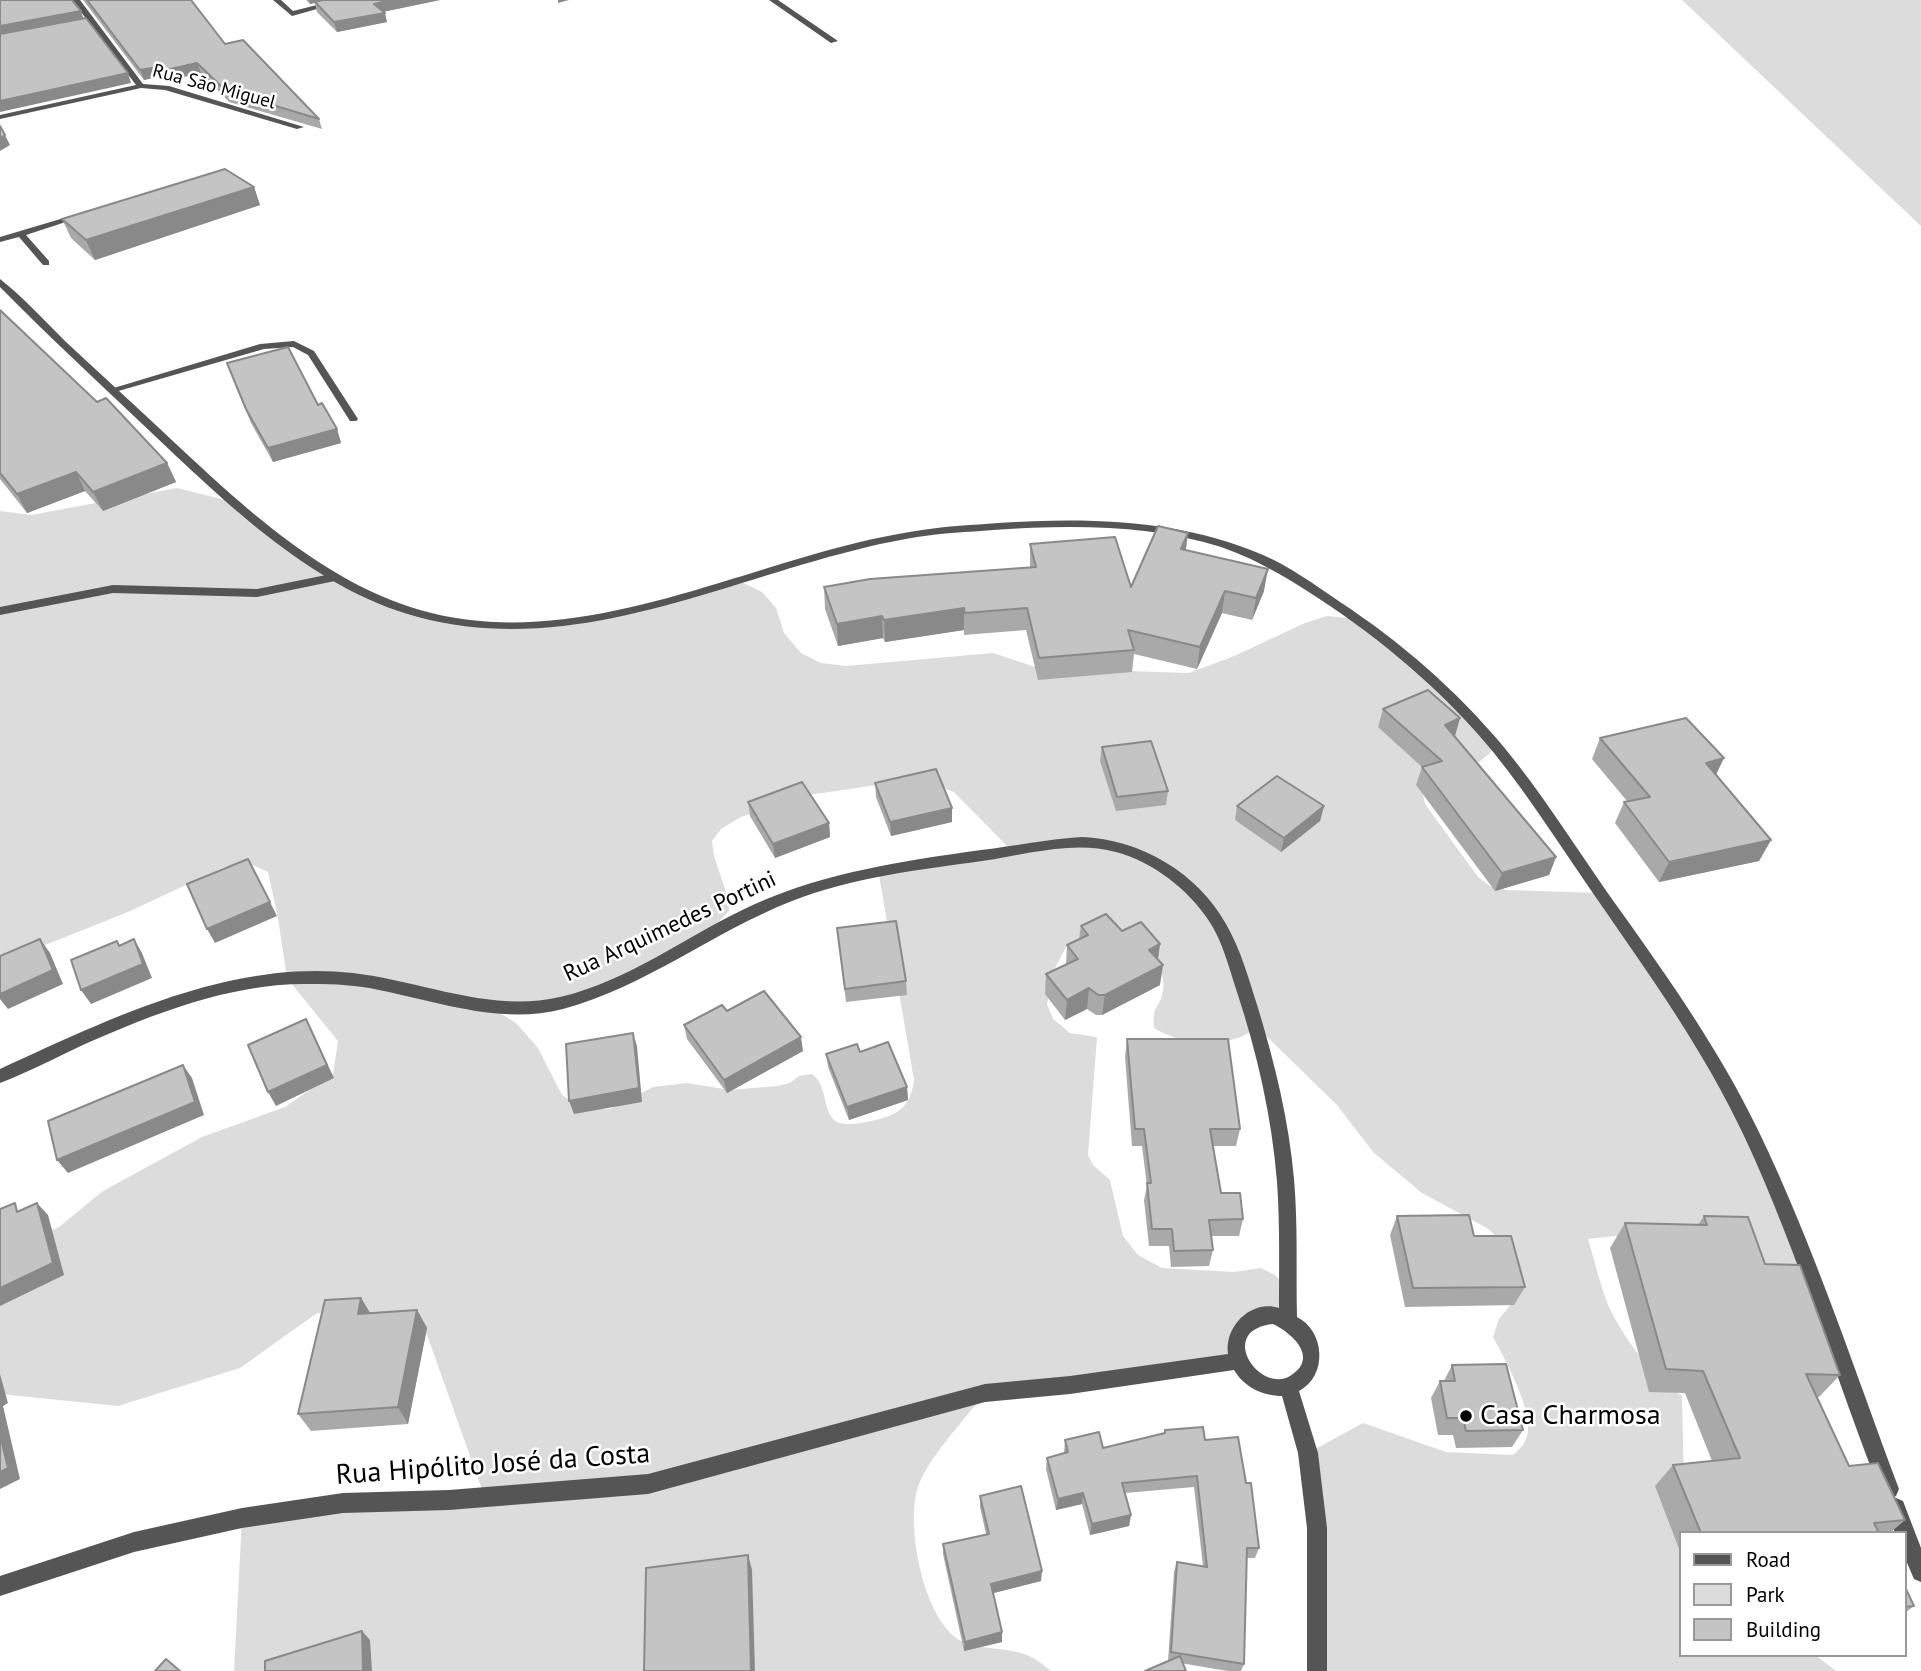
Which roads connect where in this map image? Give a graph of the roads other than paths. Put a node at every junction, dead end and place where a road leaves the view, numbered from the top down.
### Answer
1 (76, 0) edge
2 (277, 0) edge
3 (345, 0) edge
4 (773, 0) edge
5 (92, 23) junction
6 (79, 25) edge
7 (834, 41) dead end
8 (141, 86) junction
9 (0, 117) edge
10 (300, 127) edge
11 (84, 215) edge
12 (21, 234) junction
13 (0, 240) edge
14 (46, 263) dead end
15 (0, 282) edge
16 (113, 390) junction
17 (353, 419) dead end
18 (336, 577) junction
19 (0, 611) edge
20 (0, 1076) edge
21 (1288, 1320) junction
22 (1238, 1361) junction
23 (1289, 1387) junction
24 (1904, 1531) edge
25 (1907, 1538) edge
26 (1921, 1572) edge
27 (0, 1587) edge
28 (1317, 1671) edge

1 - 5 street, Rua São Miguel
2 - 3 street
4 - 7 street
5 - 6 street
5 - 8 street, Rua São Miguel
8 - 9 street
8 - 10 street, Rua São Miguel
11 - 12 lane
12 - 13 lane
12 - 14 lane
15 - 16 street
16 - 17 lane
16 - 18 street
18 - 19 street
18 - 24 street
20 - 21 street, Rua Arquimedes Portini
21 - 22 street
21 - 23 street
22 - 23 street
22 - 27 street, Rua Hipólito José da Costa
23 - 28 street
25 - 26 street

